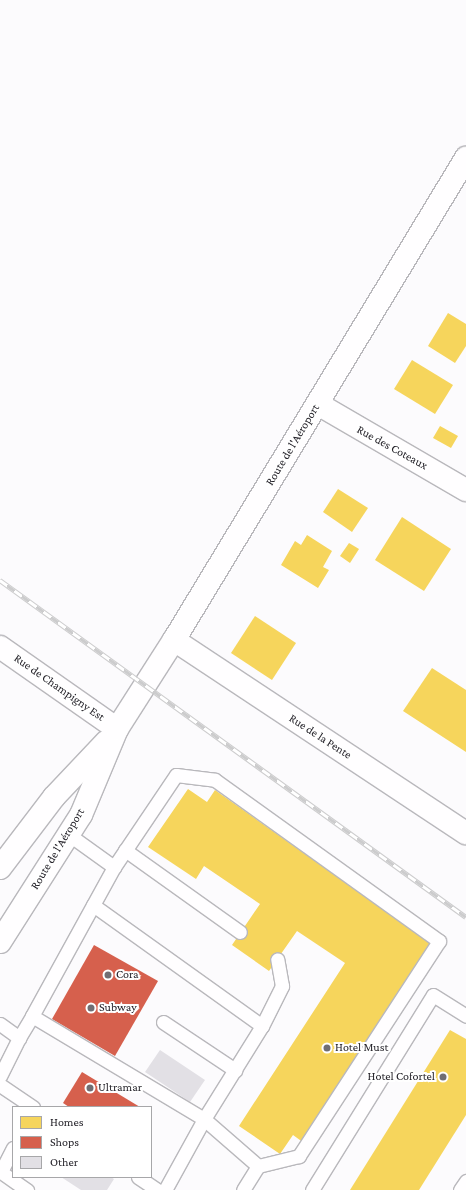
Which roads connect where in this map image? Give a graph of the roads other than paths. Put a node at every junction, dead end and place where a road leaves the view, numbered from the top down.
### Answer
1 (466, 158) edge
2 (318, 404) junction
3 (466, 490) edge
4 (174, 640) junction
5 (0, 647) edge
6 (117, 729) junction
7 (466, 833) edge
8 (68, 834) junction
9 (125, 850) junction
10 (114, 867) junction
11 (0, 868) edge
12 (93, 905) junction
13 (240, 932) dead end
14 (0, 942) edge
15 (277, 959) dead end
16 (32, 1016) junction
17 (466, 1016) edge
18 (163, 1022) dead end
19 (0, 1024) edge
20 (262, 1026) junction
21 (19, 1038) junction
22 (235, 1070) junction
23 (0, 1076) edge
24 (0, 1085) edge
25 (32, 1106) edge
26 (204, 1119) junction
27 (12, 1150) edge
28 (258, 1166) junction
29 (139, 1178) edge
30 (466, 1181) edge
31 (26, 1190) edge
32 (157, 1190) edge
33 (164, 1190) edge
34 (243, 1190) edge
35 (312, 1190) edge
36 (460, 1190) edge

1 - 2 main road, Route de l'Aéroport
2 - 3 main road, Rue des Coteaux
2 - 4 main road, Route de l'Aéroport
4 - 6 main road, Route de l'Aéroport
4 - 7 main road, Rue de la Pente
5 - 6 main road, Rue de Champigny Est
6 - 8 main road, Route de l'Aéroport
6 - 11 main road, Route de l'Aéroport
8 - 10 lane
8 - 14 main road, Route de l'Aéroport
9 - 10 lane
9 - 13 lane
9 - 28 lane
10 - 12 lane
12 - 16 lane
12 - 20 lane
15 - 20 lane
16 - 21 lane
16 - 26 lane
17 - 35 lane
18 - 22 lane
19 - 21 lane
20 - 22 lane
21 - 23 lane
22 - 26 lane
24 - 25 lane
26 - 28 lane
26 - 33 lane
27 - 31 lane
28 - 34 lane
29 - 32 lane
30 - 36 lane

